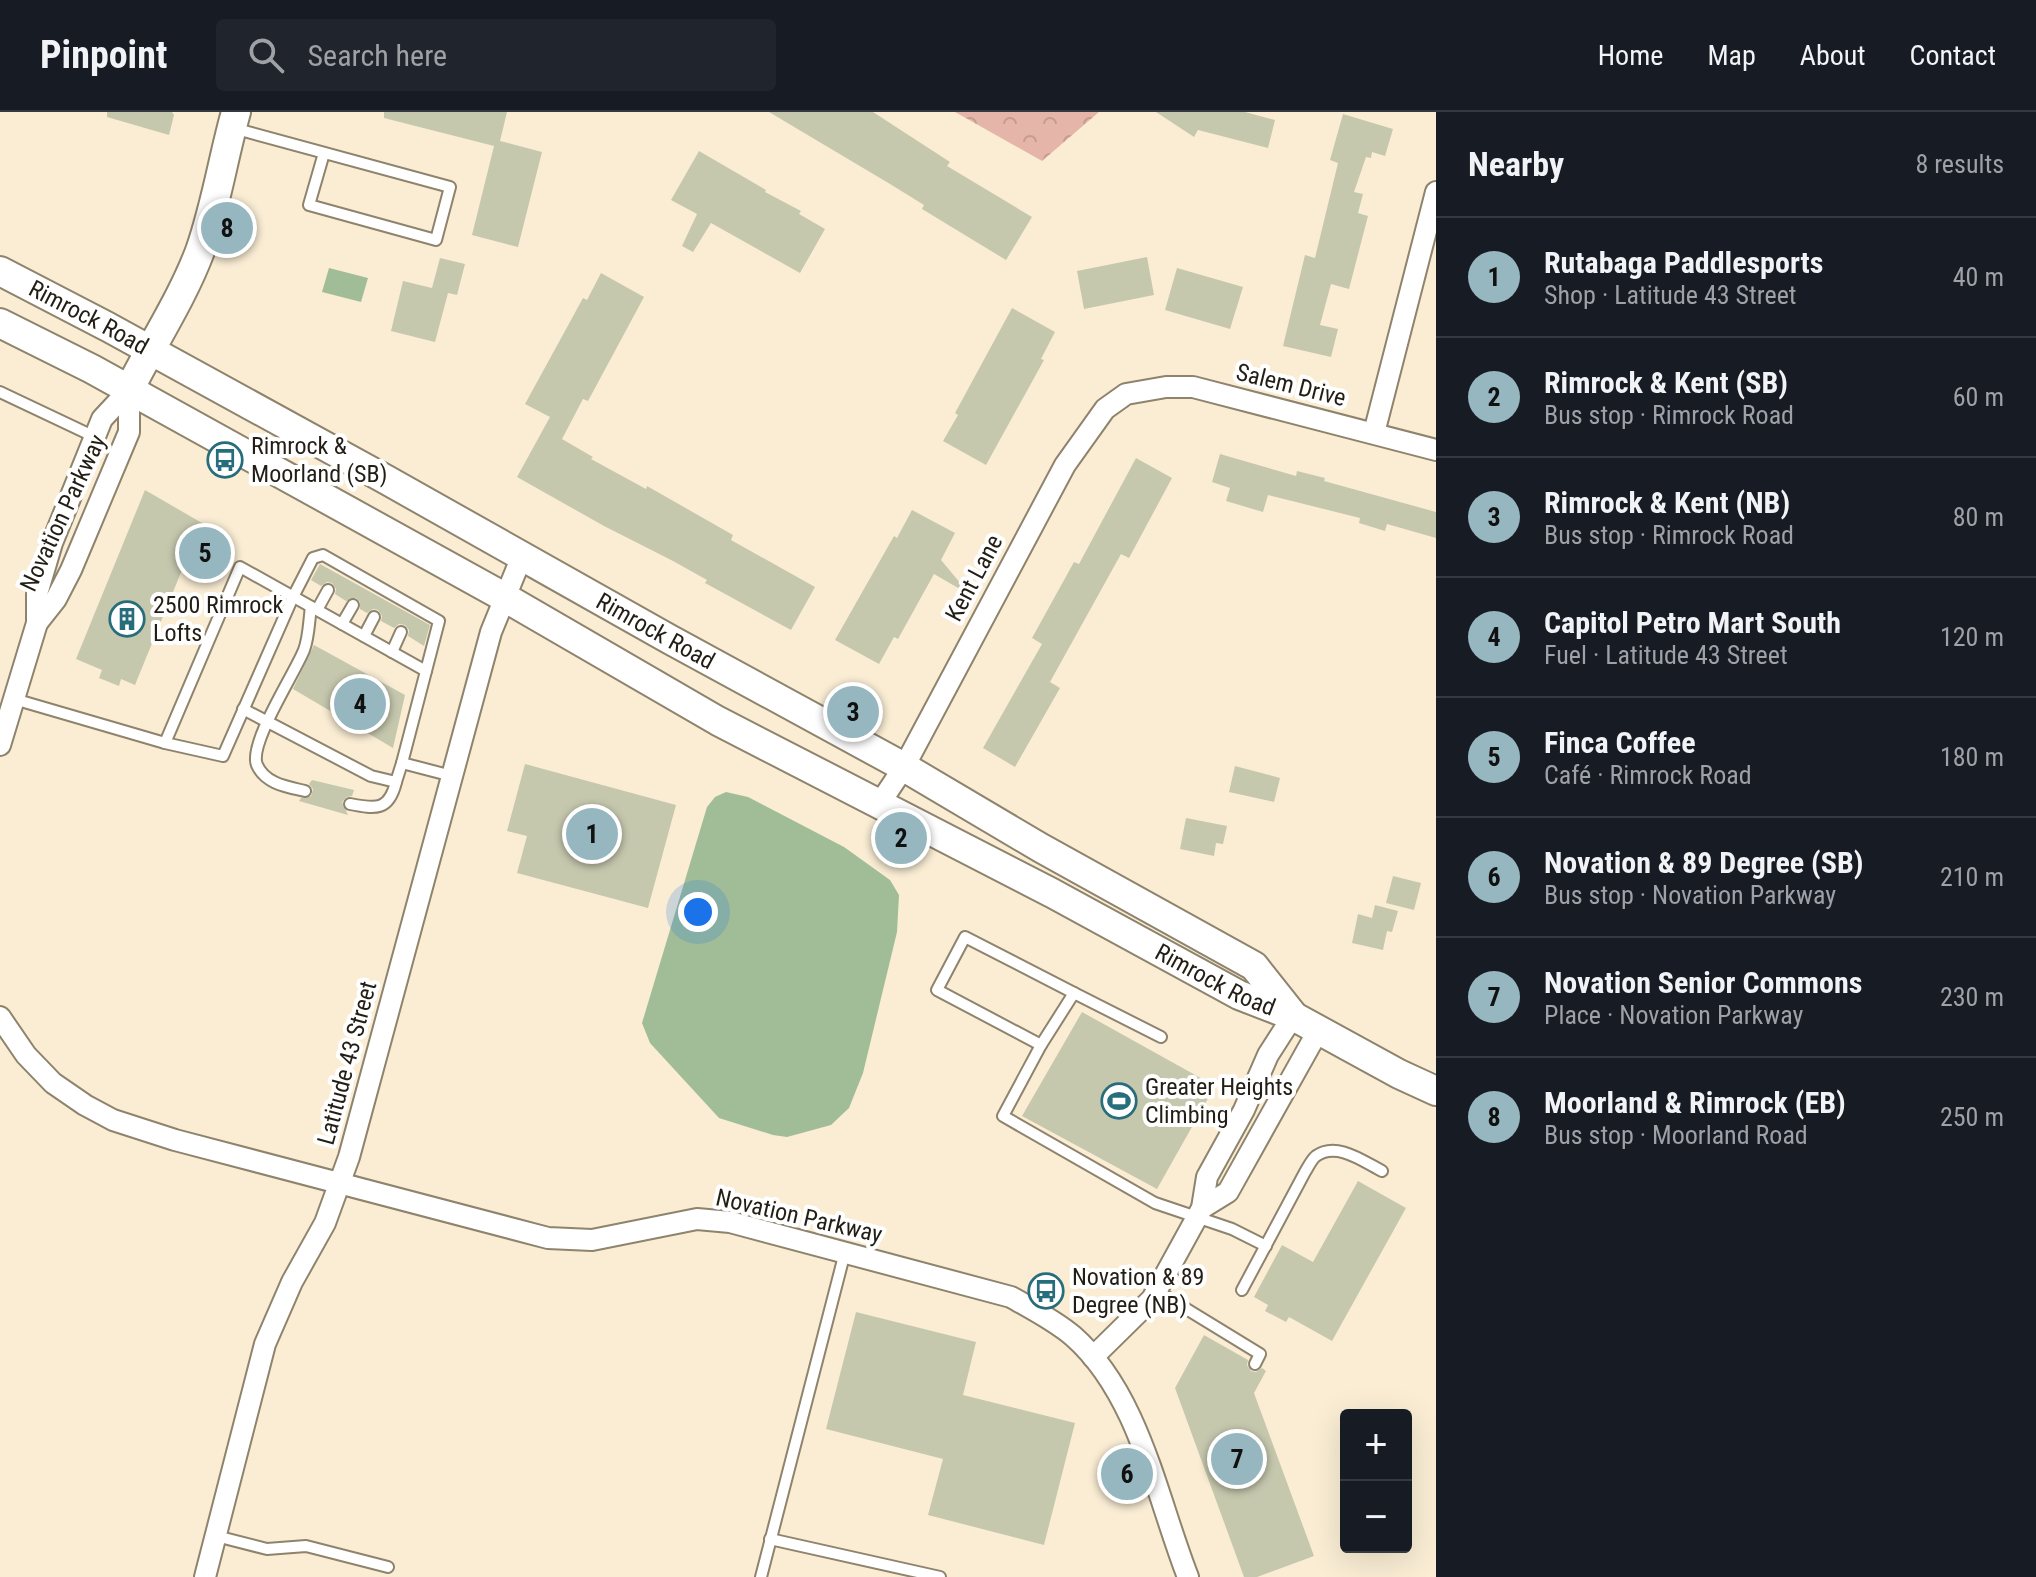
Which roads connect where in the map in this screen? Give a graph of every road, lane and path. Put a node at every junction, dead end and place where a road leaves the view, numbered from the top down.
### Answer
1 (234, 120) edge
2 (324, 153) junction
3 (1436, 192) edge
4 (0, 271) edge
5 (0, 323) edge
6 (149, 351) junction
7 (129, 390) junction
8 (0, 392) edge
9 (1132, 393) joint
10 (1374, 433) junction
11 (95, 437) junction
12 (1436, 450) edge
13 (522, 556) junction
14 (328, 590) dead end
15 (293, 597) junction
16 (504, 597) junction
17 (353, 605) dead end
18 (314, 608) junction
19 (374, 617) dead end
20 (37, 623) junction
21 (342, 624) junction
22 (401, 632) dead end
23 (364, 636) junction
24 (392, 652) junction
25 (426, 671) junction
26 (12, 698) junction
27 (243, 709) junction
28 (267, 722) junction
29 (165, 743) junction
30 (0, 745) edge
31 (402, 763) junction
32 (904, 767) junction
33 (452, 776) junction
34 (396, 782) junction
35 (305, 791) dead end
36 (880, 803) junction
37 (350, 804) dead end
38 (1074, 993) junction
39 (1293, 1016) junction
40 (0, 1017) edge
41 (1318, 1031) junction
42 (1161, 1037) dead end
43 (1041, 1045) junction
44 (1436, 1091) edge
45 (1382, 1171) dead end
46 (341, 1183) junction
47 (1200, 1212) junction
48 (1266, 1246) junction
49 (845, 1252) junction
50 (1242, 1290) dead end
51 (1157, 1291) junction
52 (1093, 1357) junction
53 (1255, 1364) dead end
54 (216, 1536) junction
55 (770, 1539) junction
56 (388, 1567) dead end
57 (205, 1577) edge
58 (761, 1577) edge
59 (940, 1577) edge
60 (1188, 1577) edge

1 - 2 lane
1 - 6 main road
2 - 2 lane
3 - 10 street
4 - 6 main road, Rimrock Road
5 - 7 main road, Rimrock Road
6 - 7 main road
6 - 13 main road, Rimrock Road
7 - 11 street, Novation Parkway
7 - 16 main road, Rimrock Road
7 - 20 street, Novation Parkway
8 - 11 lane
9 - 10 street, Salem Drive
9 - 32 street, Kent Lane
10 - 12 street, Salem Drive
11 - 20 street, Novation Parkway
13 - 16 street, Latitude 43 Street
13 - 32 main road, Rimrock Road
14 - 18 lane
15 - 18 lane
15 - 25 lane
15 - 27 lane
15 - 29 lane
16 - 33 street, Latitude 43 Street
16 - 36 main road, Rimrock Road
17 - 21 lane
18 - 21 lane
18 - 28 lane
19 - 23 lane
20 - 26 street, Novation Parkway
21 - 23 lane
22 - 24 lane
23 - 24 lane
24 - 25 lane
25 - 31 lane
26 - 29 lane
26 - 30 street, Novation Parkway
27 - 28 lane
27 - 29 lane
28 - 34 lane
28 - 35 lane
31 - 33 lane
31 - 34 lane
32 - 36 street, Kent Lane
32 - 39 main road, Rimrock Road
33 - 46 street, Latitude 43 Street
34 - 37 lane
36 - 39 main road, Rimrock Road
38 - 42 lane
38 - 43 lane
38 - 43 lane
39 - 41 main road, Rimrock Road
39 - 47 street
40 - 46 street, Novation Parkway
41 - 44 main road, Rimrock Road
41 - 47 street
43 - 47 lane
45 - 48 lane
46 - 49 street, Novation Parkway
46 - 54 street, Latitude 43 Street
47 - 48 lane
47 - 51 street
48 - 50 lane
49 - 52 street, Novation Parkway
49 - 55 lane
51 - 52 street
51 - 53 lane
52 - 60 street, Novation Parkway
54 - 56 lane
54 - 57 street, Latitude 43 Street
55 - 58 lane
55 - 59 lane

